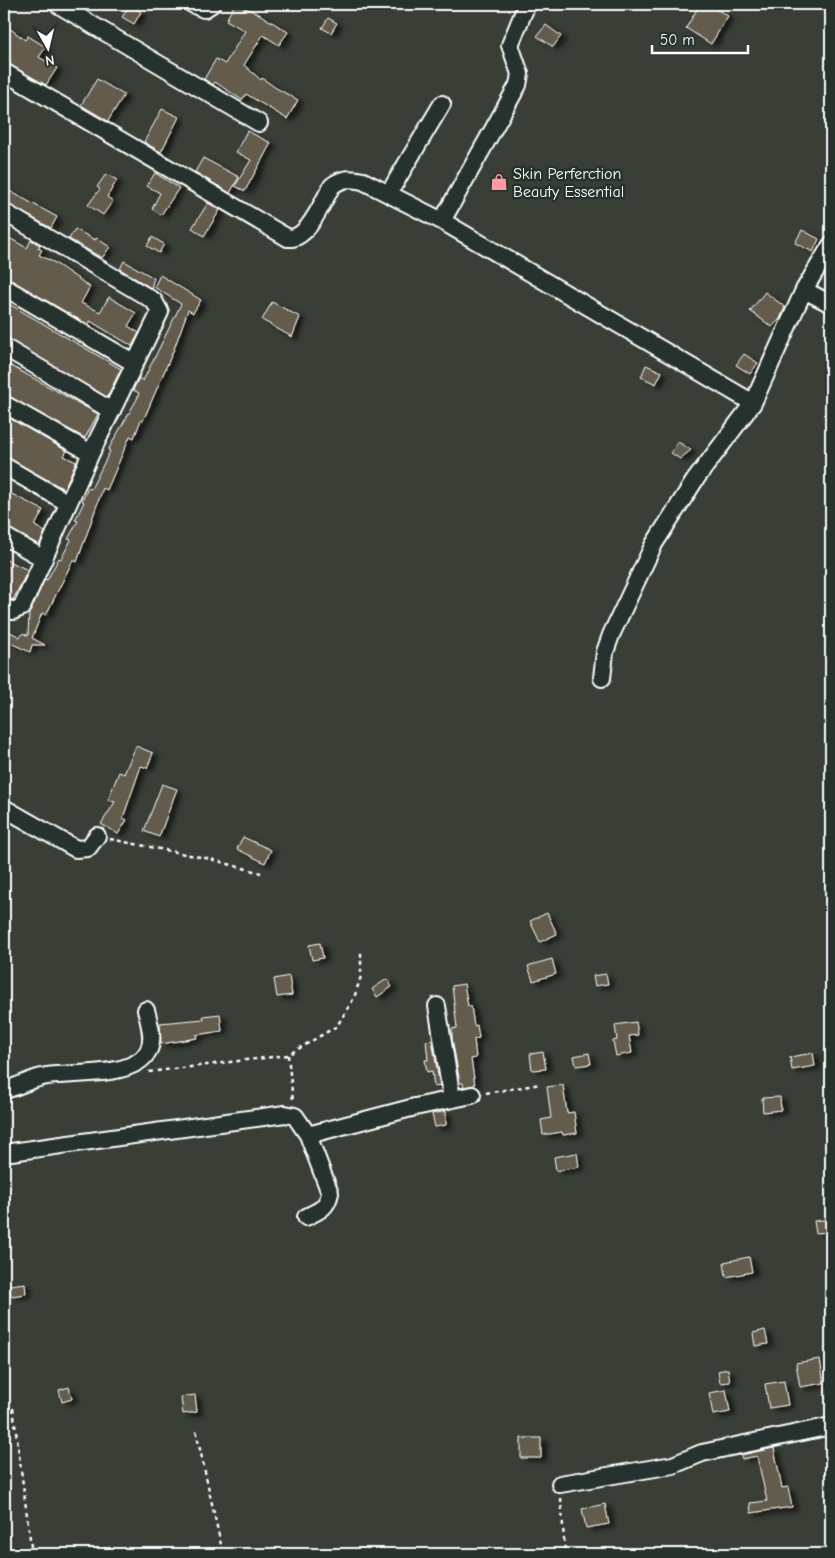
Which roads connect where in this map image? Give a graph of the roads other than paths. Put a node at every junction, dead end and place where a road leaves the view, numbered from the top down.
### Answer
1 (57, 4) edge
2 (192, 4) edge
3 (212, 4) edge
4 (527, 4) edge
5 (4, 72) edge
6 (442, 104) dead end
7 (259, 123) dead end
8 (389, 193) junction
9 (4, 212) edge
10 (442, 221) junction
11 (831, 245) edge
12 (4, 286) edge
13 (804, 290) junction
14 (831, 304) edge
15 (4, 347) edge
16 (134, 362) junction
17 (753, 403) junction
18 (4, 404) edge
19 (112, 411) junction
20 (91, 453) junction
21 (4, 466) edge
22 (68, 503) junction
23 (4, 536) edge
24 (44, 559) junction
25 (4, 607) edge
26 (602, 678) dead end
27 (4, 808) edge
28 (97, 836) road end
29 (437, 1006) dead end
30 (146, 1010) dead end
31 (4, 1090) edge
32 (479, 1094) road end
33 (452, 1099) junction
34 (308, 1135) junction
35 (4, 1153) edge
36 (306, 1217) dead end
37 (831, 1426) edge
38 (560, 1484) road end

1 - 7 street
2 - 3 street
4 - 10 street
5 - 8 street
6 - 8 street
8 - 10 street
9 - 16 street
10 - 17 street
11 - 13 street
12 - 16 street
13 - 14 street
13 - 17 street
15 - 19 street
16 - 19 street
17 - 26 street
18 - 20 street
19 - 20 street
20 - 22 street
21 - 22 street
22 - 24 street
23 - 24 street
24 - 25 street
27 - 28 street
29 - 33 street
30 - 31 street
32 - 33 street
33 - 34 street
34 - 35 street
34 - 36 street
37 - 38 street

